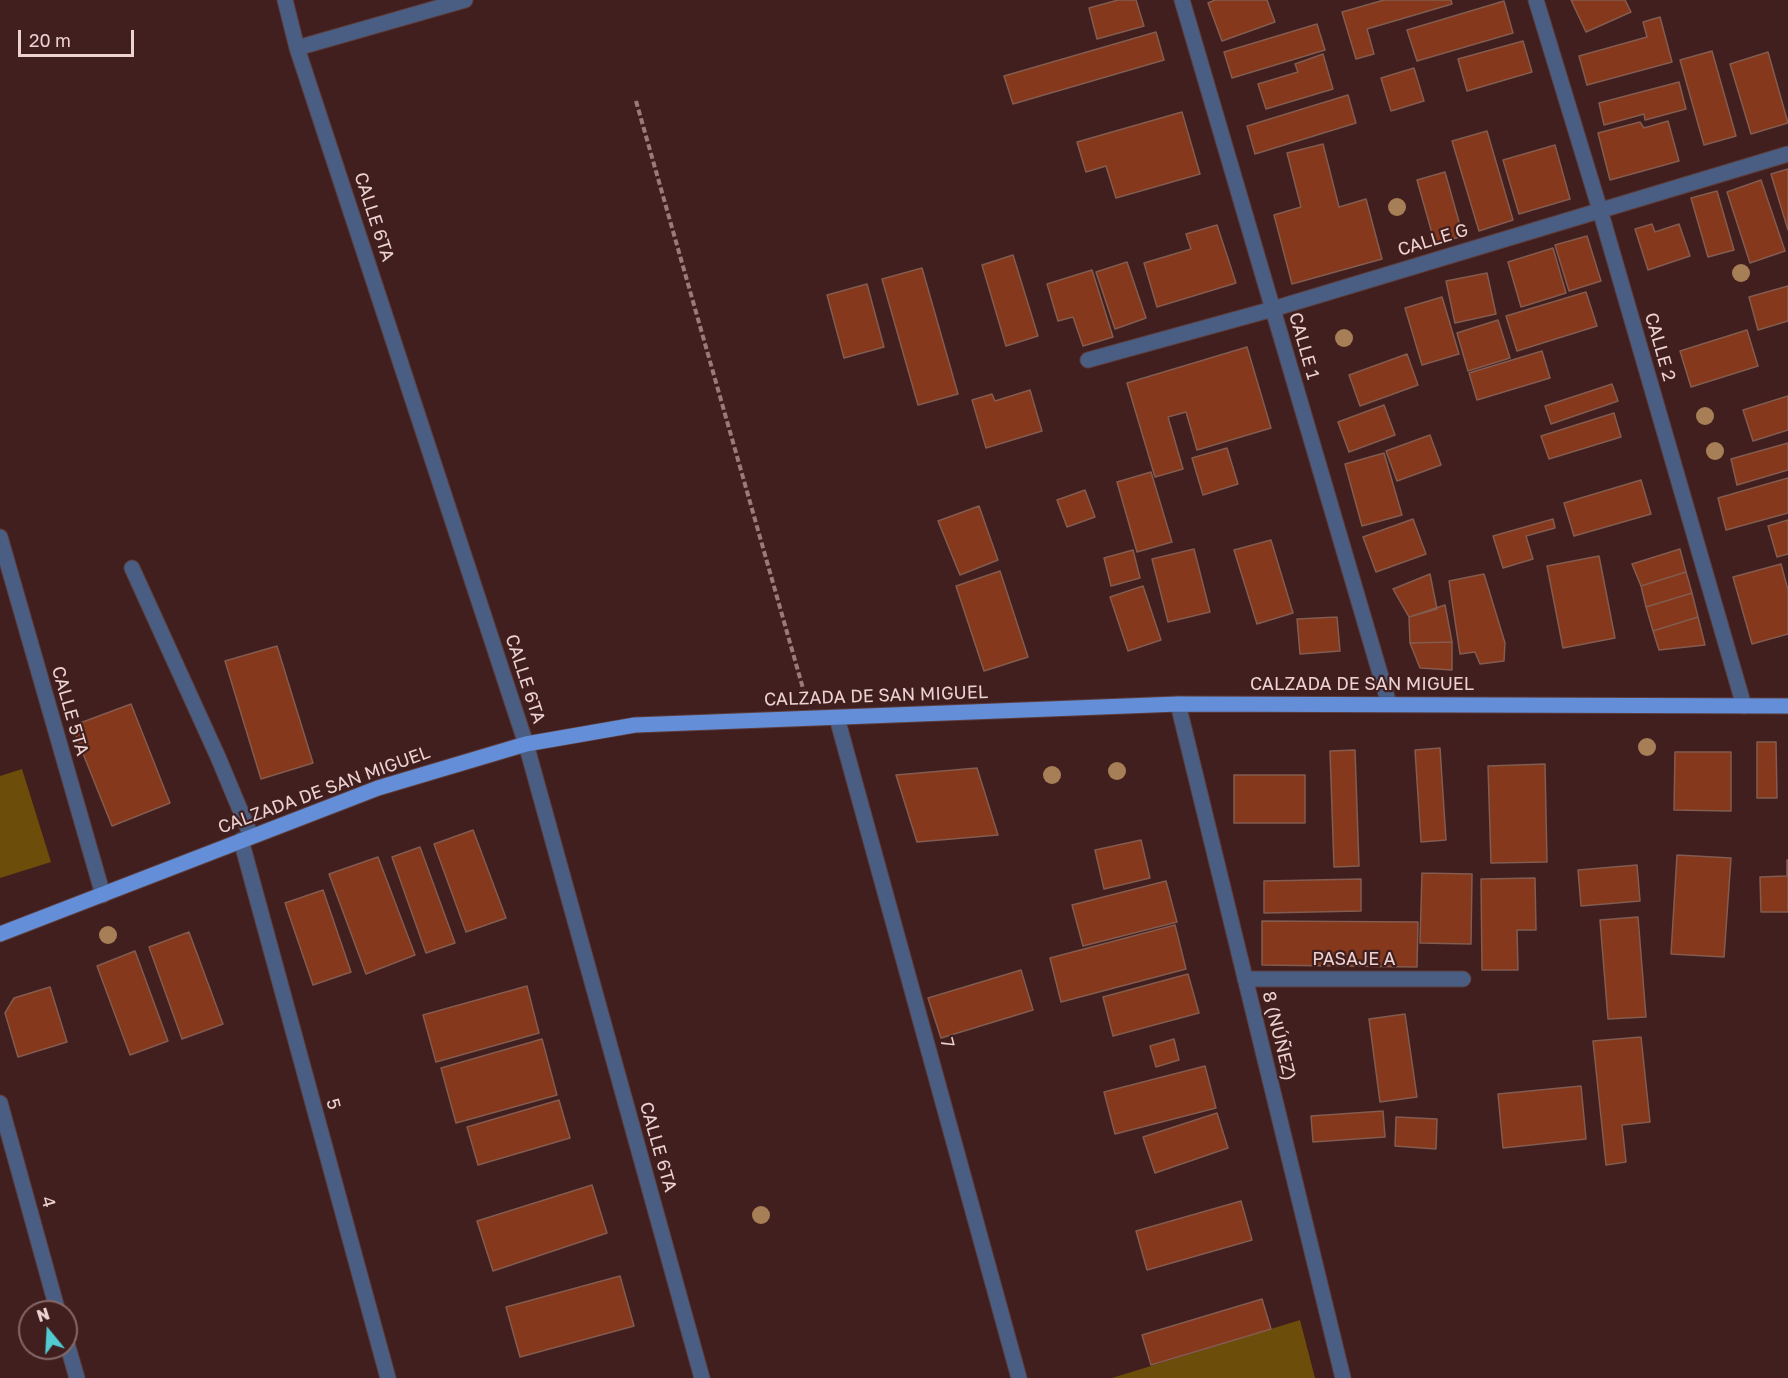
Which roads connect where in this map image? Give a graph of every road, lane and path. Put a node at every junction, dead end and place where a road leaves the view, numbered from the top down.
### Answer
1 (285, 0) edge
2 (465, 0) edge
3 (1182, 0) edge
4 (1536, 0) edge
5 (297, 48) junction
6 (636, 100) dead end
7 (1788, 154) edge
8 (1600, 210) junction
9 (1273, 309) junction
10 (1088, 360) dead end
11 (0, 537) edge
12 (132, 568) dead end
13 (1178, 704) junction
14 (1389, 704) junction
15 (1744, 706) junction
16 (1788, 706) edge
17 (812, 718) junction
18 (837, 718) junction
19 (526, 744) junction
20 (246, 838) junction
21 (103, 895) junction
22 (0, 934) edge
23 (1245, 979) junction
24 (1463, 979) dead end
25 (0, 1103) edge
26 (55, 1300) edge
27 (71, 1360) edge
28 (76, 1378) edge
29 (388, 1378) edge
30 (702, 1378) edge
31 (1019, 1378) edge
32 (1343, 1378) edge

1 - 5 street, CALLE 6TA
2 - 5 street
3 - 9 street, CALLE 1
4 - 8 street, CALLE 2
5 - 19 street, CALLE 6TA
6 - 17 path
7 - 8 street, CALLE G
8 - 9 street, CALLE G
8 - 15 street, CALLE 2
9 - 10 street, CALLE G
9 - 14 street, CALLE 1
11 - 21 street, CALLE 5TA
12 - 20 street, 5
13 - 14 main road, CALZADA DE SAN MIGUEL
13 - 18 main road, CALZADA DE SAN MIGUEL
13 - 23 street, 8 (NÚÑEZ)
14 - 15 main road, CALZADA DE SAN MIGUEL
15 - 16 main road, CALZADA DE SAN MIGUEL
17 - 18 main road, CALZADA DE SAN MIGUEL
17 - 19 main road, CALZADA DE SAN MIGUEL
18 - 31 street, 7
19 - 20 main road, CALZADA DE SAN MIGUEL
19 - 30 street, CALLE 6TA
20 - 21 main road, CALZADA DE SAN MIGUEL
20 - 29 street, 5
21 - 22 main road, CALZADA DE SAN MIGUEL
23 - 24 street, PASAJE A
23 - 32 street, 8 (NÚÑEZ)
25 - 26 street, 4
27 - 28 street

